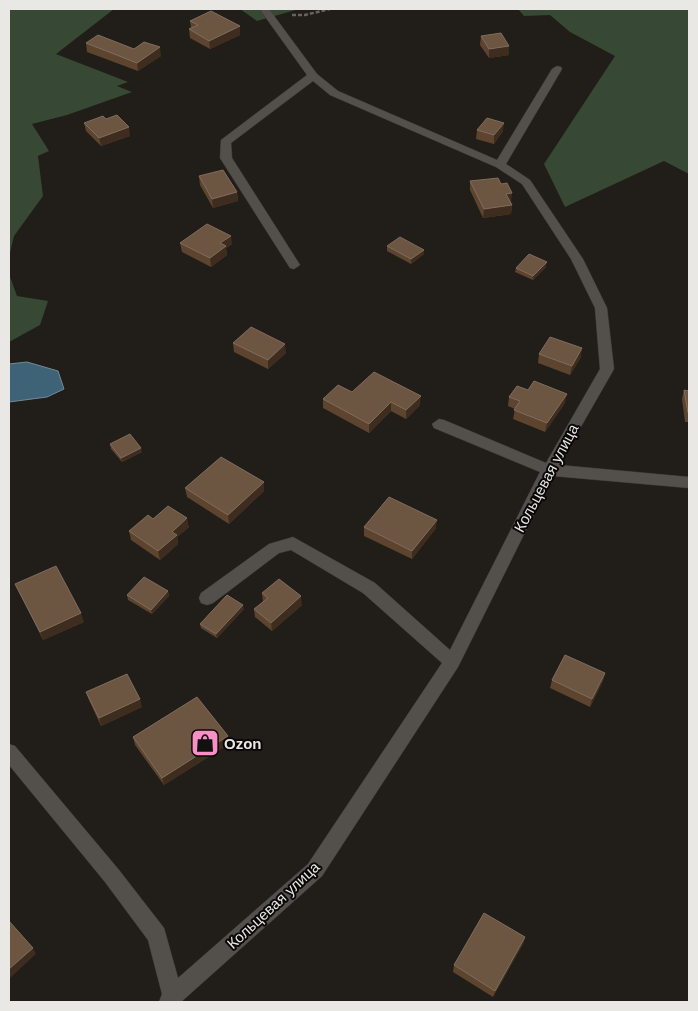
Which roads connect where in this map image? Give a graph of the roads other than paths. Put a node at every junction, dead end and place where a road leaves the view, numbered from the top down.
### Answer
1 (266, 11) road end
2 (557, 69) dead end
3 (314, 76) junction
4 (500, 165) junction
5 (294, 265) dead end
6 (439, 424) dead end
7 (549, 470) junction
8 (689, 483) edge
9 (207, 598) dead end
10 (452, 662) junction
11 (9, 752) edge
12 (171, 999) edge

1 - 3 street, Кольцевая улица
2 - 4 street
3 - 4 street, Кольцевая улица
3 - 5 street
4 - 7 street, Кольцевая улица
6 - 7 street
7 - 8 street
7 - 10 street, Кольцевая улица
9 - 10 street
10 - 12 street, Кольцевая улица
11 - 12 street

